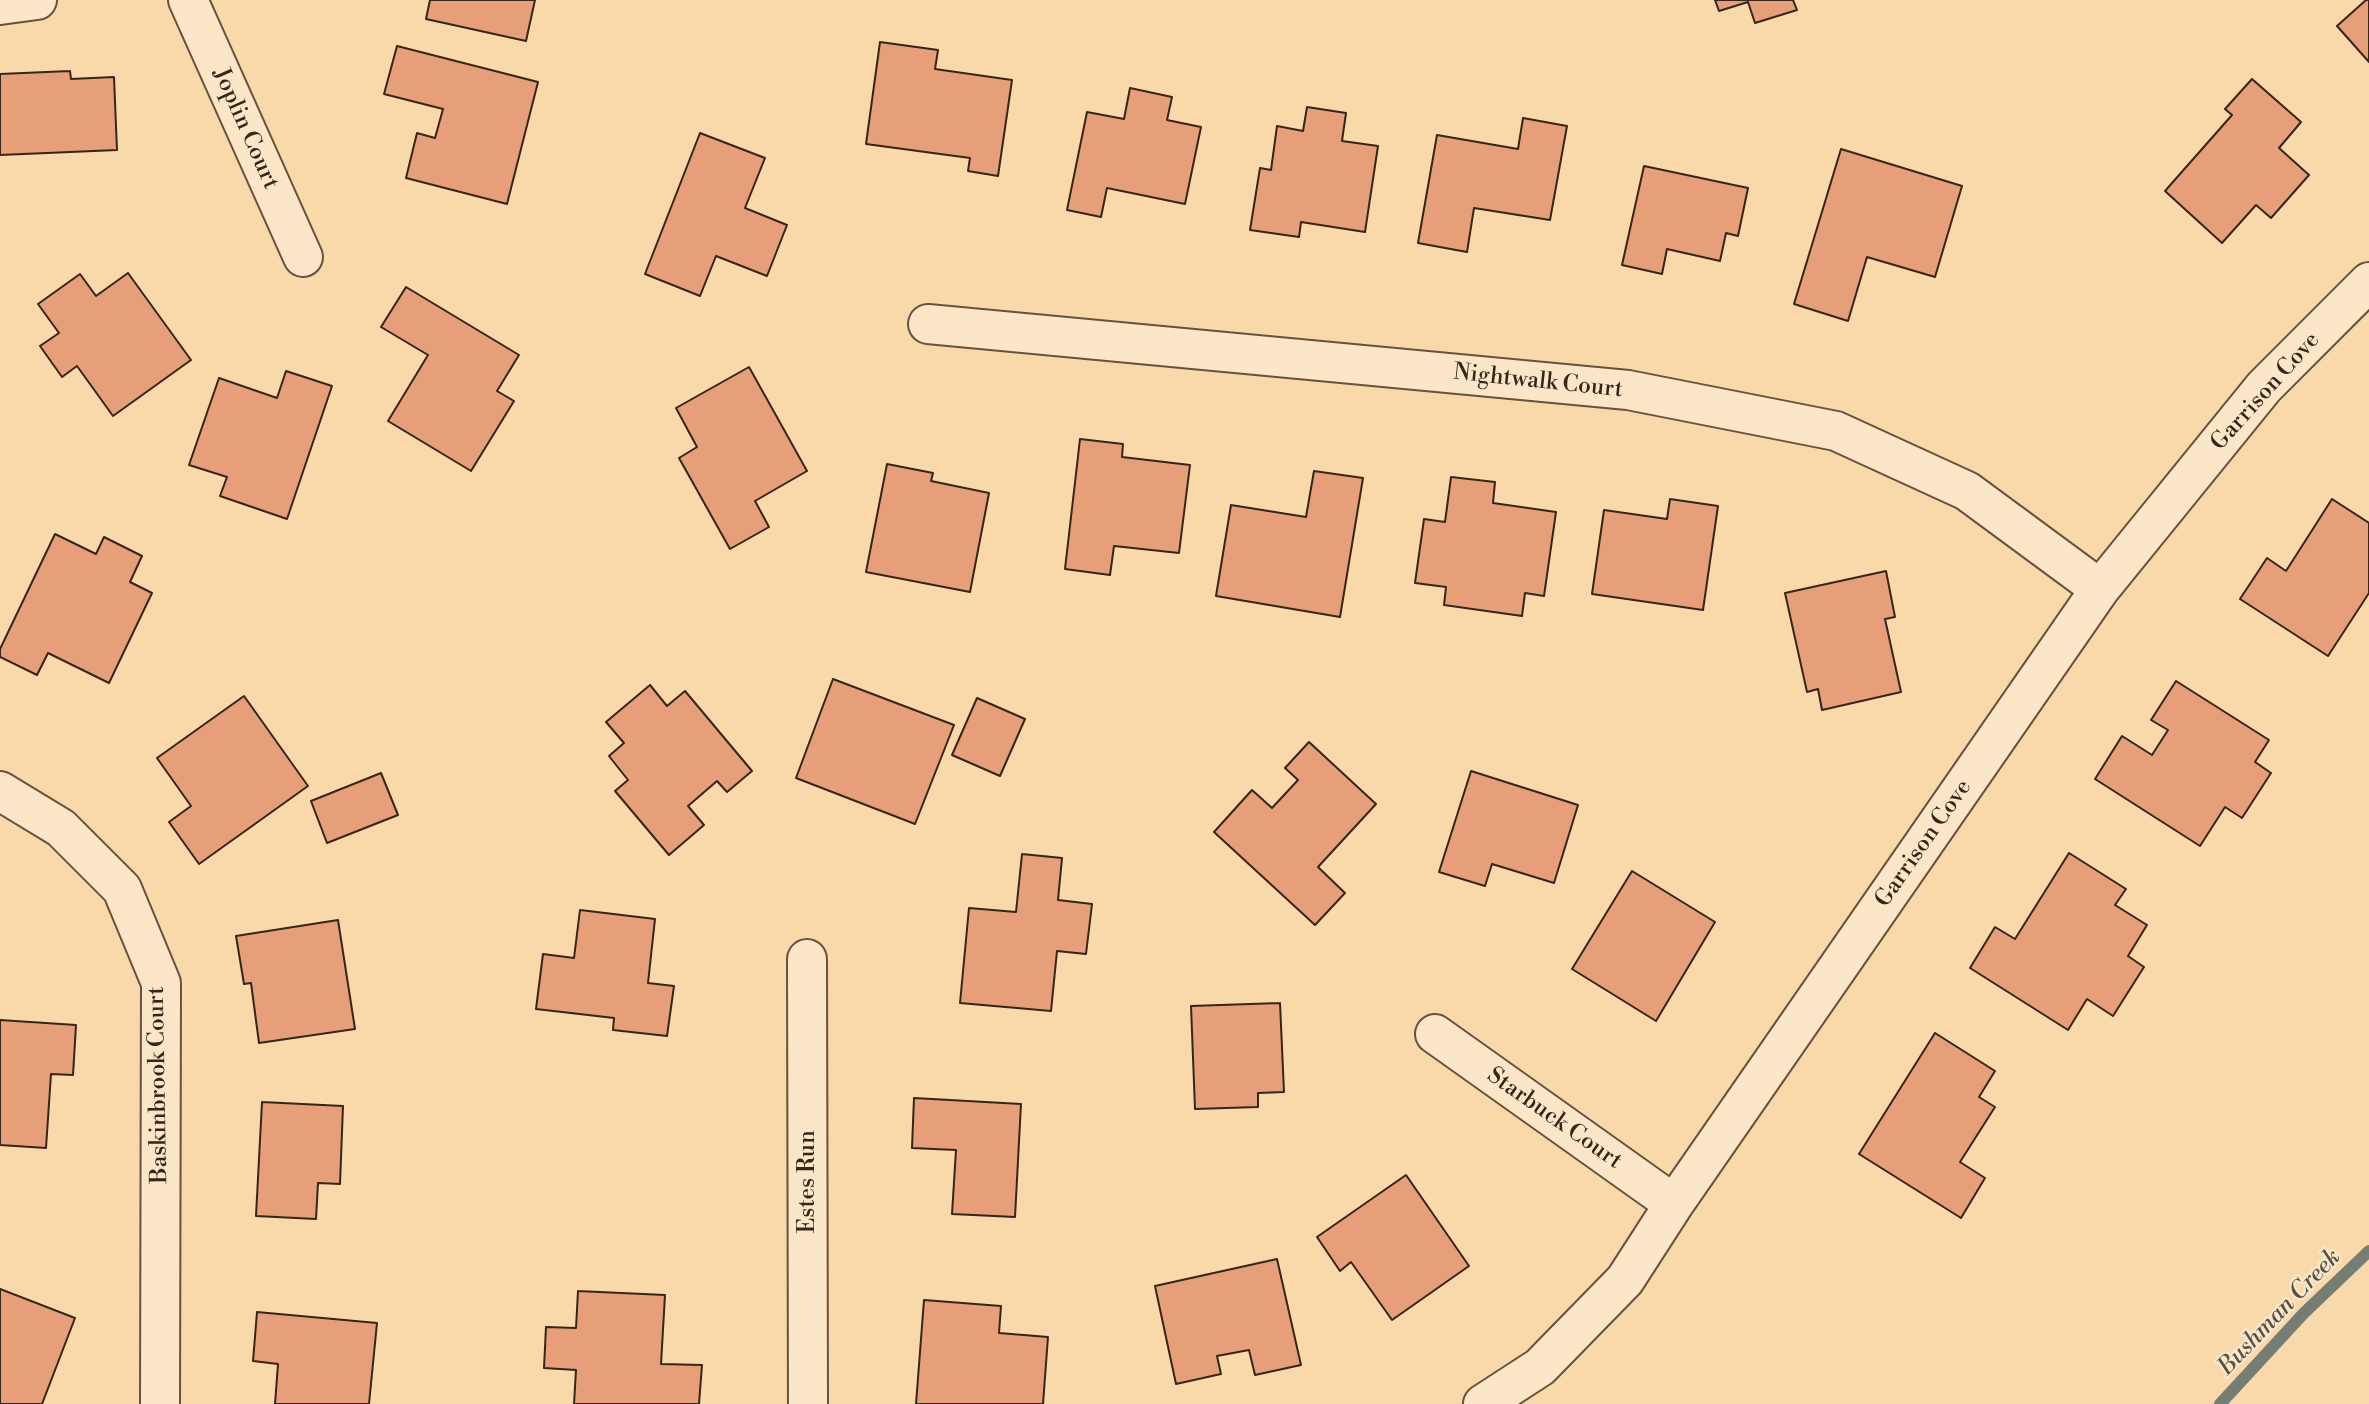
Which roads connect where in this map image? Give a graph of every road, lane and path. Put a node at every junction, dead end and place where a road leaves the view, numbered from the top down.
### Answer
1 (37, 0) edge
2 (188, 0) edge
3 (0, 5) edge
4 (303, 257) dead end
5 (2369, 282) edge
6 (928, 324) dead end
7 (2100, 589) junction
8 (0, 790) edge
9 (807, 959) dead end
10 (1434, 1034) dead end
11 (1674, 1204) junction
12 (160, 1404) edge
13 (808, 1404) edge
14 (1483, 1404) edge

1 - 3 street
2 - 4 street, Joplin Court
5 - 7 street, Garrison Cove
6 - 7 street, Nightwalk Court
7 - 11 street, Garrison Cove
8 - 12 street, Baskinbrook Court
9 - 13 street, Estes Run
10 - 11 street, Starbuck Court
11 - 14 street, Garrison Cove

